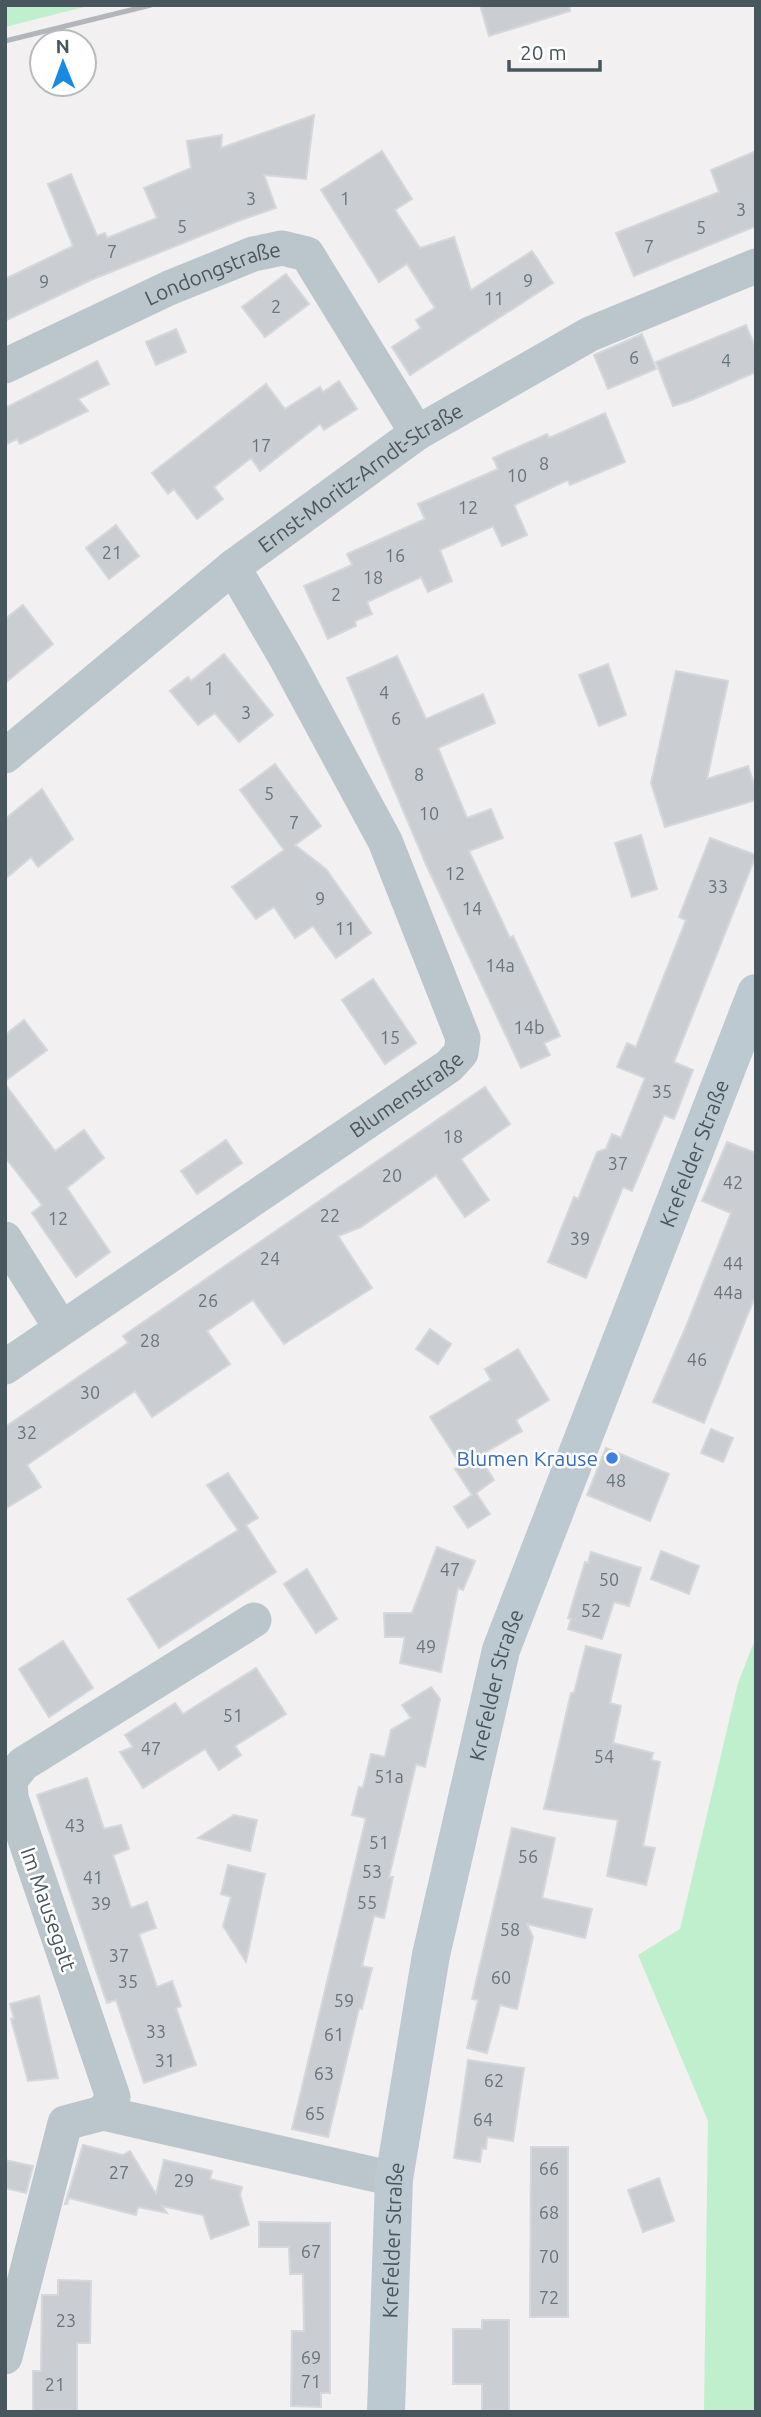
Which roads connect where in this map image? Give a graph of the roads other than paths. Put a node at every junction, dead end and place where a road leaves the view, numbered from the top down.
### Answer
1 (756, 266) edge
2 (5, 366) edge
3 (417, 433) junction
4 (233, 567) junction
5 (5, 756) edge
6 (756, 993) edge
7 (5, 1239) edge
8 (61, 1328) junction
9 (5, 1367) edge
10 (254, 1620) dead end
11 (103, 2113) junction
12 (394, 2179) junction
13 (5, 2357) edge
14 (386, 2412) edge

1 - 3 street, Ernst-Moritz-Arndt-Straße
2 - 3 street, Londongstraße
3 - 4 street, Ernst-Moritz-Arndt-Straße
4 - 5 street, Ernst-Moritz-Arndt-Straße
4 - 8 street, Blumenstraße
6 - 12 main road, Krefelder Straße
7 - 8 street
8 - 9 street, Blumenstraße
10 - 11 street, Im Mausegatt
11 - 12 street
11 - 13 street
12 - 14 main road, Krefelder Straße

